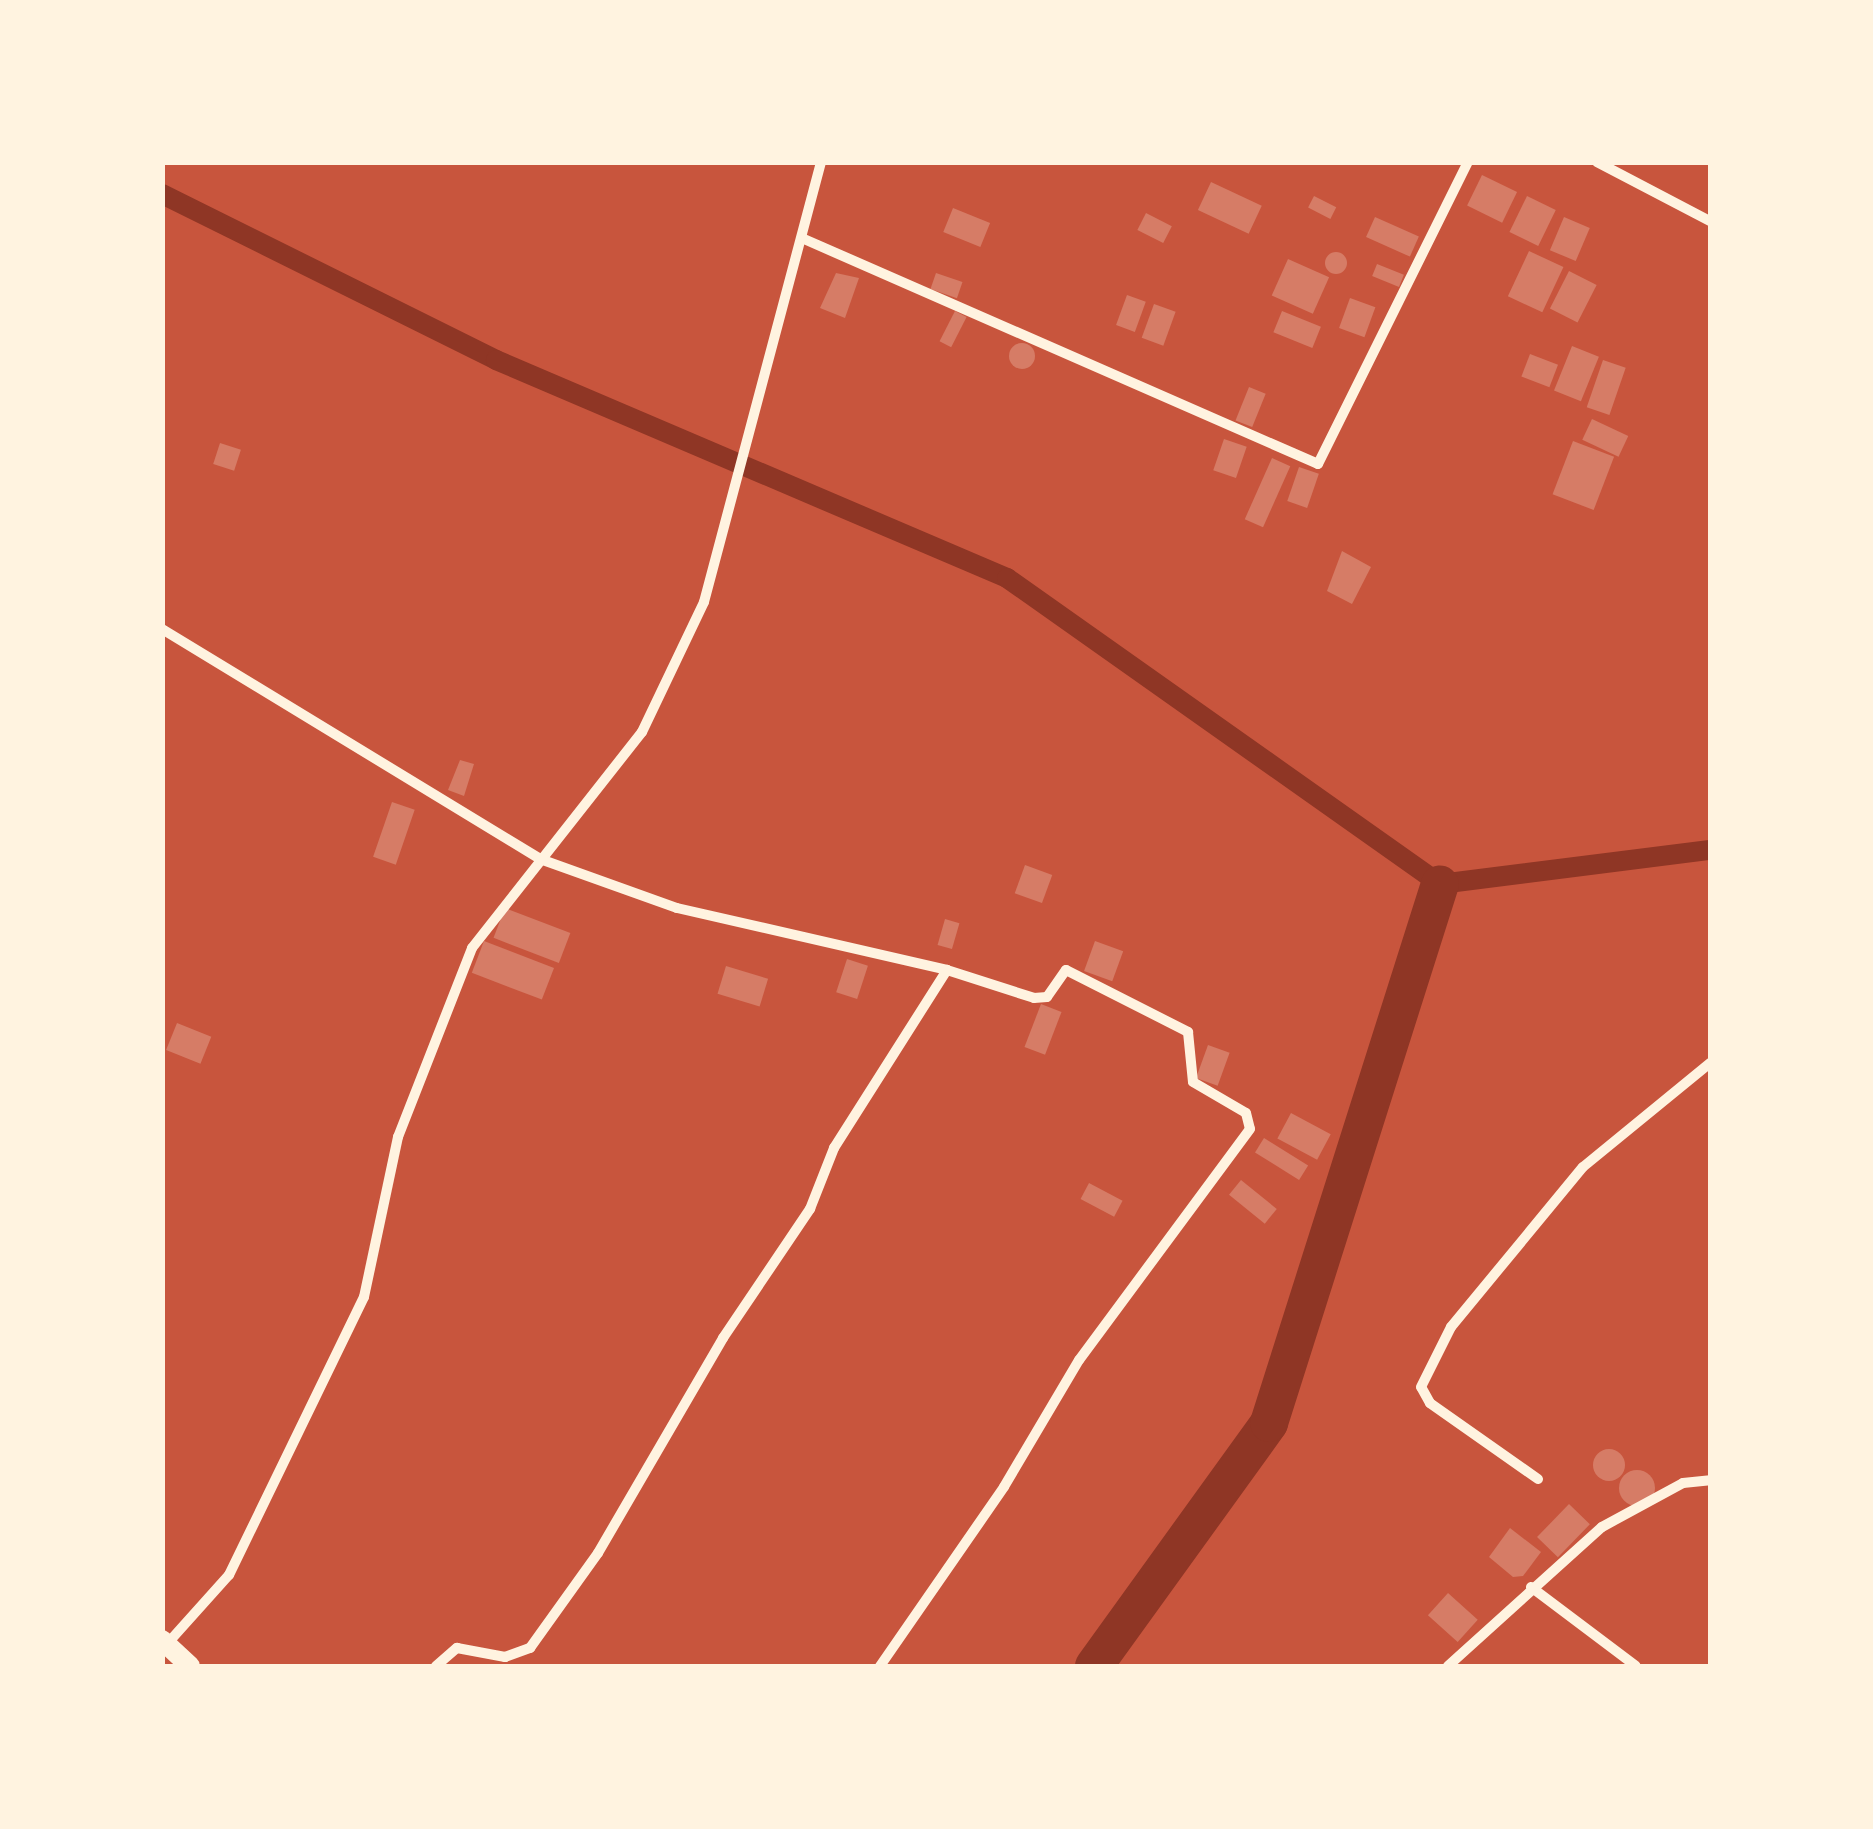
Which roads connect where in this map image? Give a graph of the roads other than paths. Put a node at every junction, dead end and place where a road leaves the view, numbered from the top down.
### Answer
1 (821, 162) edge
2 (1468, 162) edge
3 (1597, 162) edge
4 (1710, 221) edge
5 (804, 239) junction
6 (162, 629) edge
7 (540, 858) junction
8 (947, 970) junction
9 (1710, 1063) edge
10 (1538, 1479) dead end
11 (1710, 1480) edge
12 (1531, 1587) junction
13 (165, 1642) edge
14 (190, 1666) edge
15 (436, 1666) edge
16 (880, 1666) edge
17 (1448, 1666) edge
18 (1636, 1666) edge

1 - 5 street
2 - 5 street
3 - 4 street
5 - 7 street
6 - 7 street
7 - 8 street
7 - 13 street
8 - 15 street
8 - 16 street
9 - 10 street
11 - 12 street
12 - 17 street
12 - 18 street
13 - 14 highway

